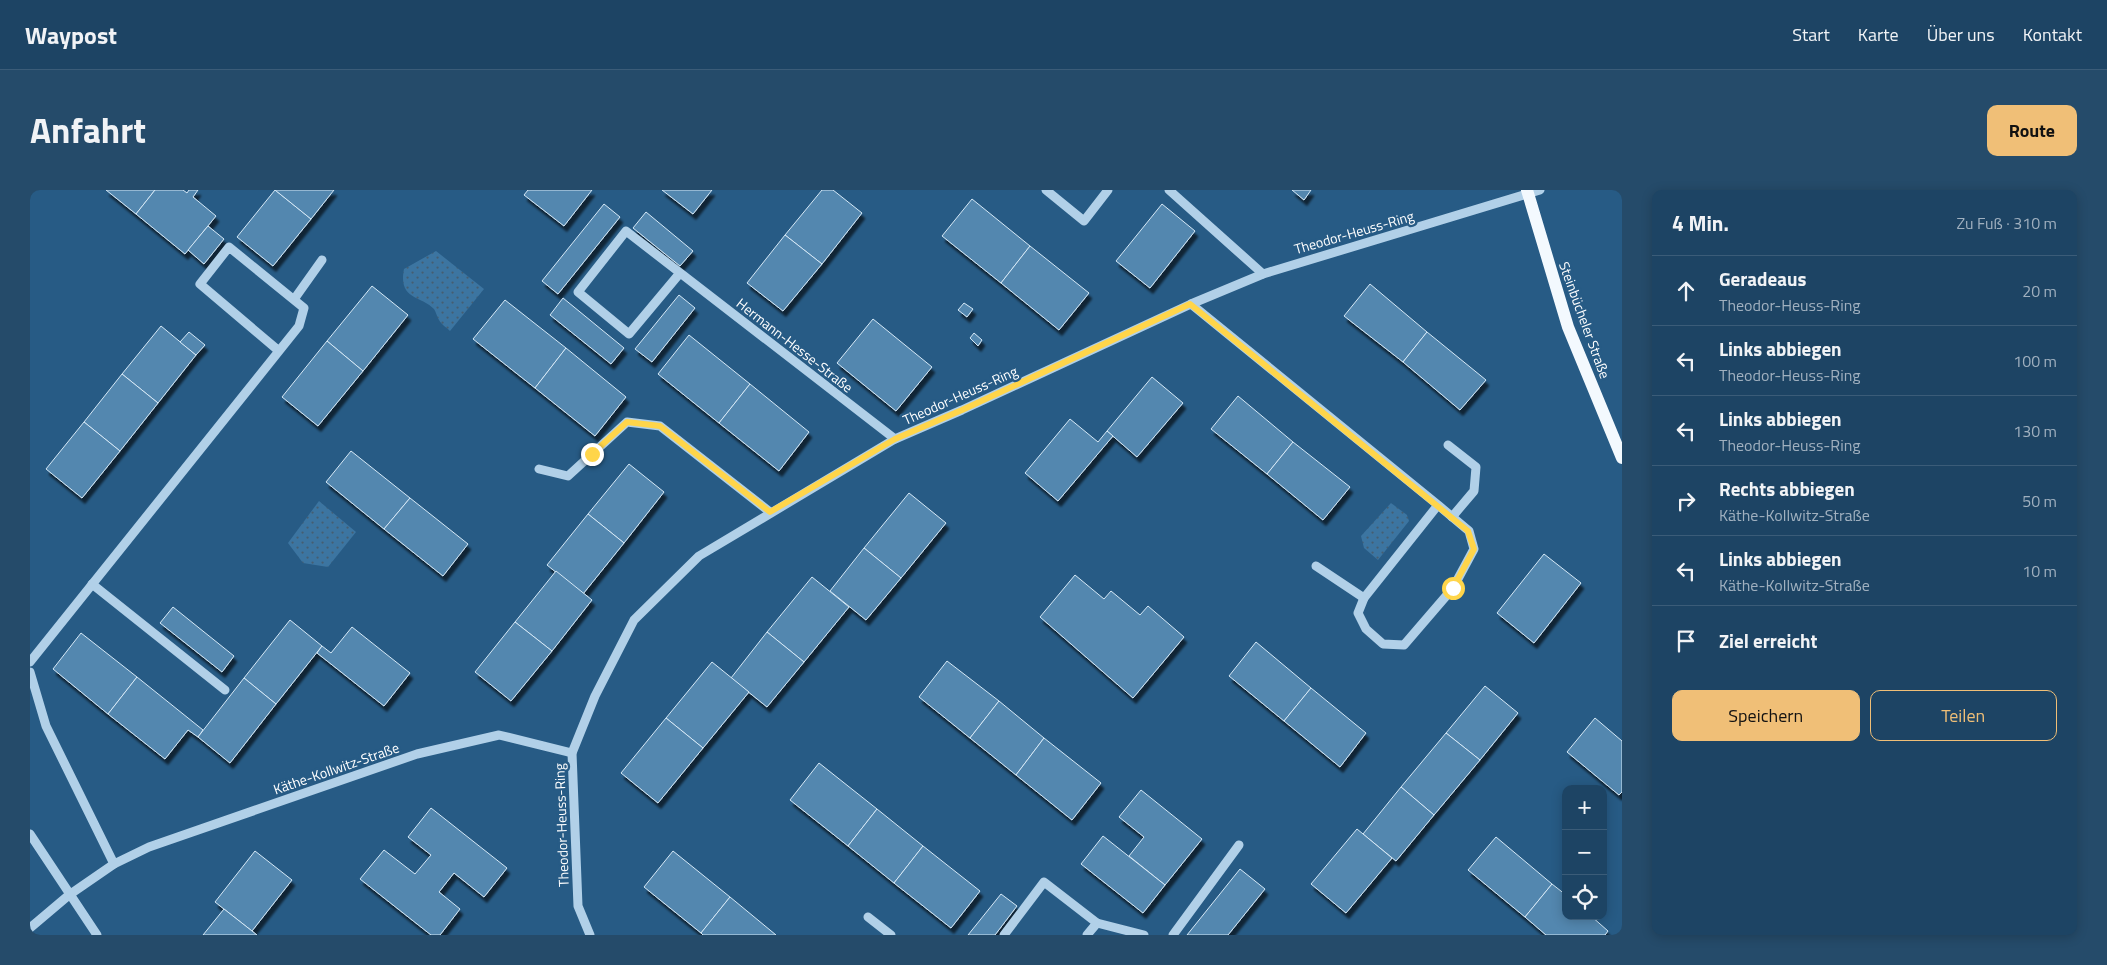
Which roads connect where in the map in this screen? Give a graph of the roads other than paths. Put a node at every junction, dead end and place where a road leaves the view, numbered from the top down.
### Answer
1 (1046, 190) edge
2 (1108, 190) edge
3 (1169, 190) edge
4 (1532, 191) edge
5 (322, 260) dead end
6 (680, 273) junction
7 (1263, 274) junction
8 (295, 298) junction
9 (1190, 304) junction
10 (279, 351) junction
11 (895, 439) junction
12 (1448, 445) dead end
13 (1622, 458) edge
14 (539, 469) dead end
15 (1438, 506) junction
16 (770, 512) junction
17 (1452, 517) junction
18 (1316, 566) dead end
19 (92, 584) junction
20 (1364, 598) junction
21 (30, 662) edge
22 (30, 672) edge
23 (225, 690) dead end
24 (572, 753) junction
25 (30, 834) edge
26 (1239, 845) dead end
27 (114, 864) junction
28 (69, 895) junction
29 (868, 917) dead end
30 (1097, 923) junction
31 (30, 928) edge
32 (97, 935) edge
33 (590, 935) edge
34 (891, 935) edge
35 (1004, 935) edge
36 (1087, 935) edge
37 (1144, 935) edge
38 (1173, 935) edge

1 - 2 street
3 - 7 street
4 - 7 street, Theodor-Heuss-Ring
4 - 13 main road, Steinbücheler Straße
5 - 8 street
6 - 6 street, Hermann-Hesse-Straße
6 - 11 street, Hermann-Hesse-Straße
7 - 9 street, Theodor-Heuss-Ring
8 - 10 street
8 - 10 street
9 - 11 street, Theodor-Heuss-Ring
9 - 15 street
10 - 19 street
11 - 16 street, Theodor-Heuss-Ring
12 - 17 street
14 - 16 street
15 - 17 street
15 - 20 street
16 - 24 street, Theodor-Heuss-Ring
17 - 20 street
18 - 20 street
19 - 21 street
19 - 23 street
22 - 27 street
24 - 27 street, Käthe-Kollwitz-Straße
24 - 33 street, Theodor-Heuss-Ring
25 - 28 street
26 - 38 street
27 - 28 street, Käthe-Kollwitz-Straße
28 - 31 street, Käthe-Kollwitz-Straße
28 - 32 street
29 - 34 street
30 - 35 street
30 - 36 street
30 - 37 street

